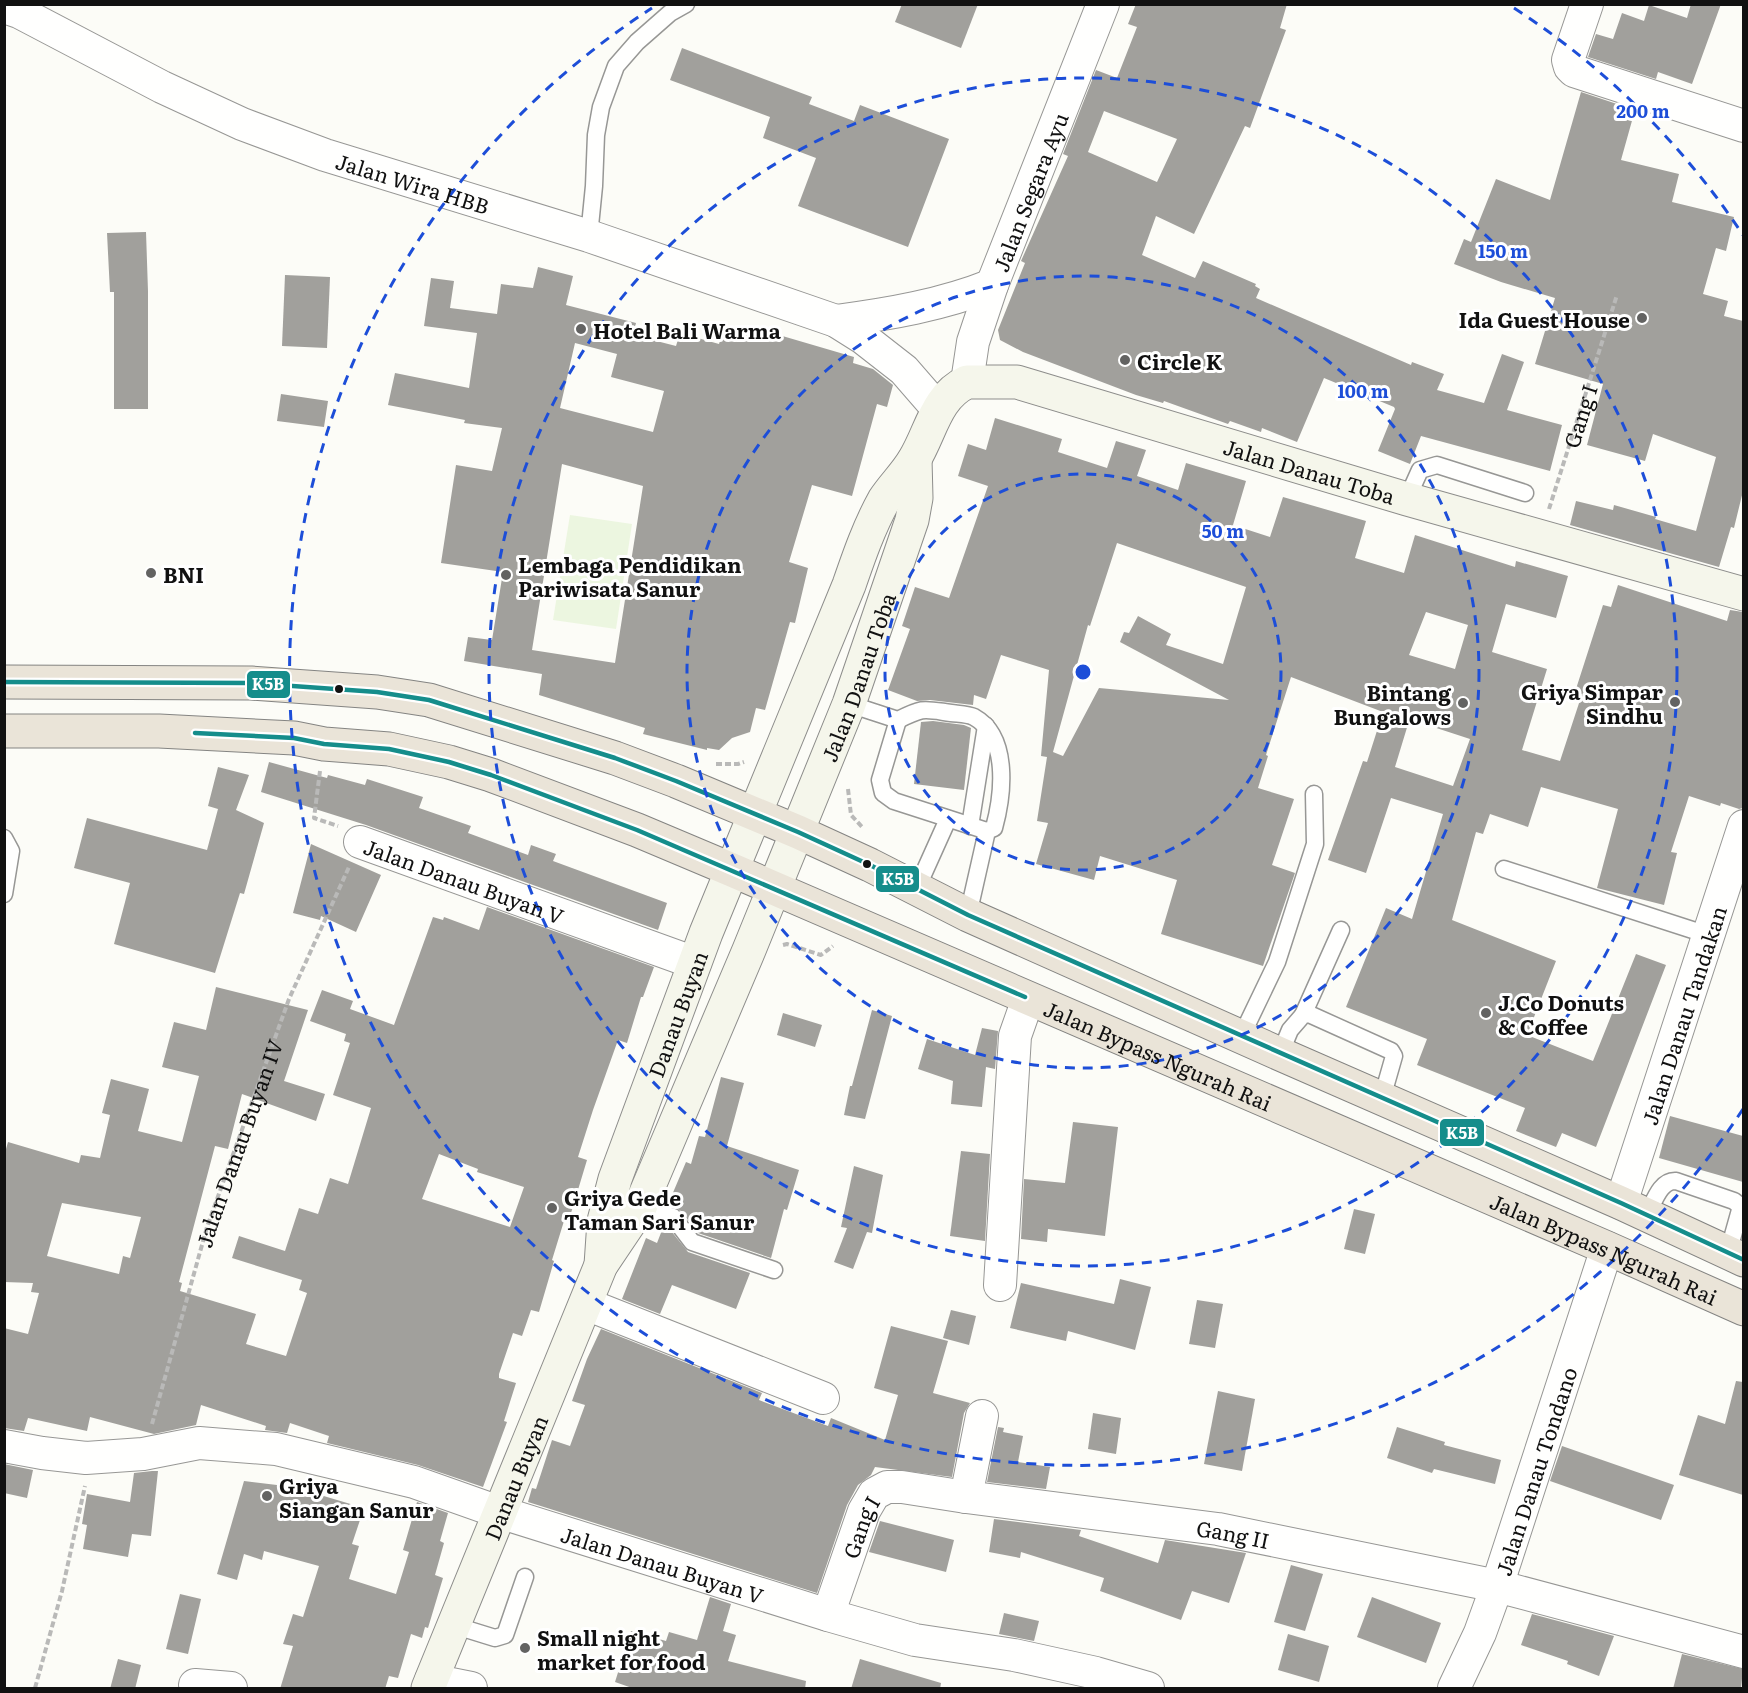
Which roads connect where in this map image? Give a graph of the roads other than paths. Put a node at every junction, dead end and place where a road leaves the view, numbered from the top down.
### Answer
1 (686, 4) edge
2 (1103, 4) edge
3 (1587, 4) edge
4 (4, 8) edge
5 (1743, 126) edge
6 (589, 236) junction
7 (992, 285) junction
8 (836, 321) junction
9 (966, 382) junction
10 (937, 408) junction
11 (915, 459) junction
12 (1524, 494) dead end
13 (1407, 499) junction
14 (1743, 594) edge
15 (4, 682) edge
16 (160, 683) junction
17 (849, 704) junction
18 (898, 720) junction
19 (986, 726) junction
20 (4, 731) edge
21 (159, 731) junction
22 (1314, 794) dead end
23 (754, 814) junction
24 (948, 819) junction
25 (970, 826) junction
26 (1743, 826) edge
27 (987, 831) junction
28 (798, 832) junction
29 (4, 838) edge
30 (360, 842) road end
31 (1504, 869) dead end
32 (732, 870) junction
33 (774, 888) junction
34 (917, 888) junction
35 (4, 894) edge
36 (968, 915) junction
37 (1341, 930) dead end
38 (1708, 935) junction
39 (695, 963) junction
40 (1028, 999) junction
41 (1303, 1015) junction
42 (1241, 1036) junction
43 (1280, 1054) junction
44 (1382, 1098) junction
45 (640, 1207) junction
46 (1634, 1209) junction
47 (1607, 1248) junction
48 (1736, 1256) edge
49 (601, 1265) junction
50 (774, 1270) dead end
51 (1000, 1285) dead end
52 (586, 1304) junction
53 (1743, 1309) edge
54 (823, 1398) dead end
55 (982, 1416) dead end
56 (4, 1446) edge
57 (966, 1497) junction
58 (499, 1512) junction
59 (525, 1576) dead end
60 (1497, 1586) junction
61 (828, 1615) junction
62 (453, 1625) junction
63 (1743, 1652) edge
64 (429, 1684) edge
65 (195, 1685) dead end
66 (231, 1689) edge
67 (471, 1689) edge
68 (1148, 1689) edge
69 (1454, 1689) edge

1 - 6 lane
2 - 7 street, Jalan Segara Ayu
3 - 5 street
4 - 6 street, Jalan Wira HBB
6 - 8 street, Jalan Wira HBB
7 - 8 street, Jalan Wira HBB
7 - 9 street, Jalan Segara Ayu
8 - 10 street, Jalan Wira HBB
9 - 10 street, Jalan Danau Toba
9 - 13 street, Jalan Danau Toba
10 - 11 street, Jalan Danau Toba
11 - 17 street, Jalan Danau Toba
11 - 23 street, Jalan Danau Toba
12 - 13 lane
13 - 14 street, Jalan Danau Toba
15 - 16 highway
16 - 21 highway
16 - 23 highway
17 - 18 lane
17 - 28 street, Jalan Danau Toba
18 - 19 lane
18 - 24 lane
19 - 25 lane
19 - 27 lane
20 - 21 highway, Jalan Bypass Ngurah Rai
21 - 32 highway, Jalan Bypass Ngurah Rai
22 - 42 lane
23 - 28 highway
23 - 32 street, Jalan Danau Toba
24 - 25 lane
24 - 34 lane
25 - 27 lane
26 - 38 street, Jalan Danau Tandakan
27 - 36 lane
28 - 33 street, Jalan Danau Toba
28 - 34 highway
29 - 35 lane
30 - 39 street, Jalan Danau Buyan V
31 - 38 lane
32 - 33 highway, Jalan Bypass Ngurah Rai
32 - 39 street, Danau Buyan
33 - 40 highway, Jalan Bypass Ngurah Rai
33 - 45 street, Danau Buyan
34 - 36 highway
36 - 42 highway
37 - 41 lane
38 - 46 street, Jalan Danau Tandakan
39 - 49 street, Danau Buyan
40 - 47 highway, Jalan Bypass Ngurah Rai
40 - 51 street
41 - 43 lane
41 - 44 lane
42 - 43 highway
43 - 44 highway
44 - 46 highway
45 - 49 street, Danau Buyan
45 - 50 lane
46 - 48 highway
46 - 48 lane
47 - 53 highway, Jalan Bypass Ngurah Rai
47 - 60 street, Jalan Danau Tondano
49 - 52 street, Danau Buyan
52 - 54 street
52 - 58 street, Danau Buyan
55 - 57 street
56 - 58 street
57 - 60 street, Gang II
57 - 61 street, Gang I
58 - 61 street, Jalan Danau Buyan V
58 - 62 street, Danau Buyan
59 - 62 lane
60 - 63 street, Gang II
60 - 69 street, Jalan Danau Tondano
61 - 68 street
62 - 64 street, Danau Buyan
64 - 67 street
65 - 66 street

